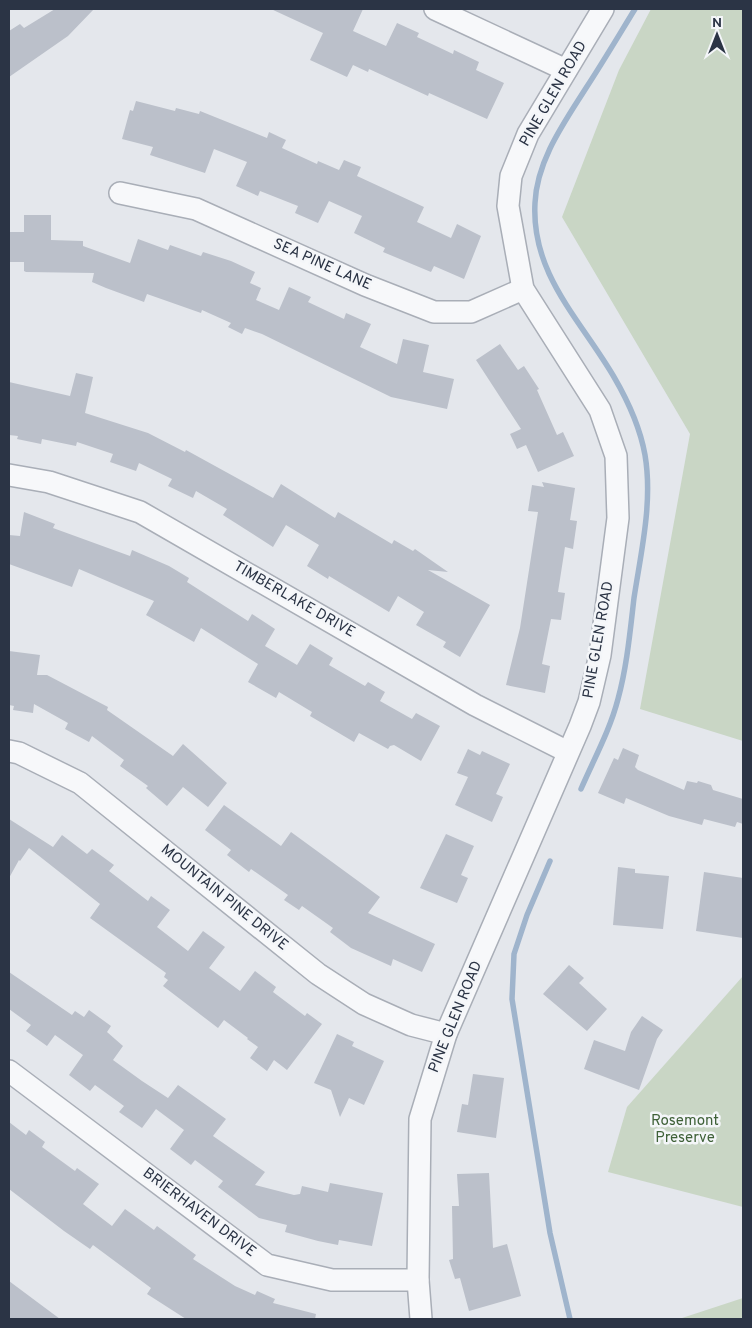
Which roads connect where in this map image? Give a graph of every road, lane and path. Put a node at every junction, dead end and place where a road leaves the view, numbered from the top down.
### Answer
1 (435, 9) edge
2 (603, 9) edge
3 (566, 70) junction
4 (120, 193) dead end
5 (523, 289) junction
6 (9, 475) edge
7 (9, 751) edge
8 (568, 752) junction
9 (446, 1034) junction
10 (9, 1071) edge
11 (418, 1280) junction
12 (421, 1319) edge

1 - 3 street
2 - 3 street, PINE GLEN ROAD
3 - 5 street, PINE GLEN ROAD
4 - 5 street, SEA PINE LANE
5 - 8 street, PINE GLEN ROAD
6 - 8 street, TIMBERLAKE DRIVE
7 - 9 street, MOUNTAIN PINE DRIVE
8 - 9 street, PINE GLEN ROAD
9 - 11 street, PINE GLEN ROAD
10 - 11 street, BRIERHAVEN DRIVE
11 - 12 street, PINE GLEN ROAD

